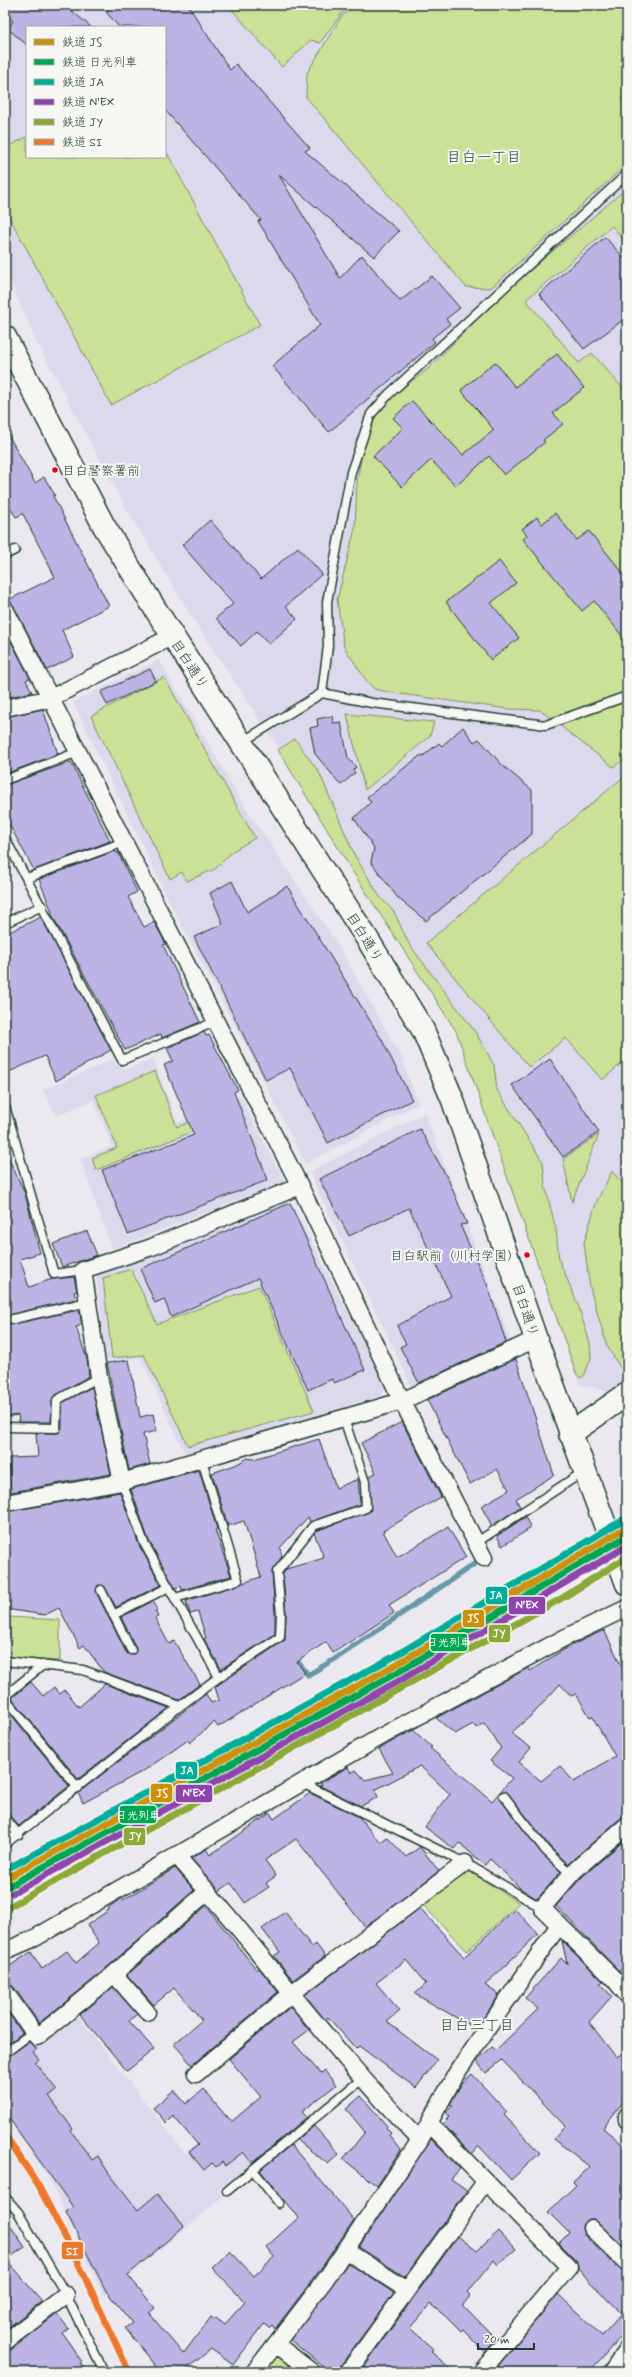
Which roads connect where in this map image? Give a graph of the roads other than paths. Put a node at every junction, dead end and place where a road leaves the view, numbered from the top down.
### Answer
1 (627, 174) edge
2 (8, 349) edge
3 (15, 550) dead end
4 (5, 555) edge
5 (5, 609) edge
6 (173, 636) junction
7 (322, 693) junction
8 (627, 696) edge
9 (51, 698) junction
10 (5, 708) edge
11 (241, 742) junction
12 (78, 752) junction
13 (5, 780) edge
14 (5, 838) edge
15 (124, 842) junction
16 (27, 878) junction
17 (42, 906) junction
18 (5, 923) edge
19 (215, 1022) junction
20 (5, 1106) edge
21 (300, 1186) junction
22 (83, 1270) junction
23 (88, 1302) junction
24 (13, 1319) dead end
25 (536, 1339) junction
26 (99, 1377) junction
27 (627, 1394) edge
28 (402, 1401) junction
29 (344, 1419) junction
30 (5, 1427) edge
31 (570, 1434) junction
32 (202, 1460) junction
33 (584, 1471) junction
34 (122, 1482) junction
35 (5, 1503) edge
36 (477, 1542) junction
37 (484, 1558) dead end
38 (627, 1584) edge
39 (169, 1587) junction
40 (100, 1590) dead end
41 (175, 1598) junction
42 (627, 1608) edge
43 (113, 1615) junction
44 (131, 1650) dead end
45 (5, 1661) edge
46 (43, 1665) junction
47 (219, 1676) junction
48 (5, 1697) edge
49 (180, 1706) junction
50 (302, 1783) junction
51 (78, 1788) junction
52 (504, 1796) dead end
53 (5, 1818) edge
54 (627, 1825) edge
55 (19, 1835) junction
56 (5, 1844) edge
57 (176, 1855) junction
58 (465, 1863) junction
59 (571, 1874) junction
60 (208, 1892) junction
61 (542, 1908) junction
62 (559, 1925) junction
63 (5, 1952) edge
64 (114, 1974) junction
65 (5, 1992) edge
66 (292, 1993) junction
67 (627, 1995) edge
68 (147, 2012) dead end
69 (33, 2032) junction
70 (5, 2053) edge
71 (196, 2074) dead end
72 (363, 2078) junction
73 (627, 2116) edge
74 (627, 2120) edge
75 (429, 2123) junction
76 (420, 2140) junction
77 (253, 2170) junction
78 (485, 2182) junction
79 (227, 2191) dead end
80 (5, 2197) edge
81 (279, 2203) dead end
82 (12, 2205) junction
83 (5, 2212) edge
84 (591, 2228) dead end
85 (345, 2250) junction
86 (627, 2263) edge
87 (407, 2290) junction
88 (66, 2295) junction
89 (5, 2342) edge
90 (276, 2344) junction
91 (626, 2351) edge
92 (104, 2372) edge
93 (254, 2372) edge
94 (312, 2372) edge
95 (348, 2372) edge
96 (481, 2372) edge
97 (610, 2372) edge

1 - 7 lane
2 - 6 main road, 目白通り
3 - 4 lane
5 - 9 street
6 - 9 street
6 - 11 main road, 目白通り
7 - 8 lane
7 - 11 lane
9 - 10 street
9 - 12 street
11 - 25 main road, 目白通り
12 - 13 lane
12 - 15 street
14 - 16 lane
15 - 16 lane
15 - 19 street
16 - 17 lane
17 - 18 lane
17 - 19 lane
19 - 21 street
20 - 22 lane
21 - 22 street
21 - 28 street
22 - 23 street
23 - 24 lane
23 - 26 street
25 - 28 street
25 - 31 main road, 目白通り
26 - 30 lane
26 - 34 street
27 - 31 main road
28 - 29 street
28 - 36 street
29 - 32 street
29 - 47 lane
31 - 33 main road, 目白通り
32 - 34 street
32 - 41 lane
33 - 36 lane
33 - 38 main road, 目白通り
34 - 35 street
34 - 39 lane
36 - 37 street
39 - 41 lane
39 - 43 lane
40 - 43 lane
41 - 47 lane
42 - 50 street
43 - 44 lane
45 - 46 lane
46 - 48 lane
46 - 49 lane
47 - 49 lane
48 - 51 lane
49 - 51 lane
50 - 57 street
50 - 58 lane
51 - 55 lane
52 - 59 lane
53 - 55 lane
54 - 59 street
55 - 56 lane
57 - 60 street
57 - 63 street
58 - 61 lane
58 - 66 street
59 - 61 street
60 - 64 street
60 - 66 street
61 - 62 street
62 - 67 street
62 - 75 street
64 - 68 street
64 - 69 street
65 - 69 street
66 - 71 street
66 - 72 street
69 - 70 lane
72 - 76 street
72 - 77 lane
73 - 74 street
75 - 76 street
75 - 78 street
76 - 85 street
77 - 79 lane
77 - 81 lane
78 - 87 street
78 - 96 street
80 - 82 lane
82 - 83 lane
82 - 88 lane
84 - 86 street
85 - 87 street
85 - 90 street
87 - 95 street
88 - 89 street
88 - 92 lane
90 - 93 street
90 - 94 street
91 - 97 street

